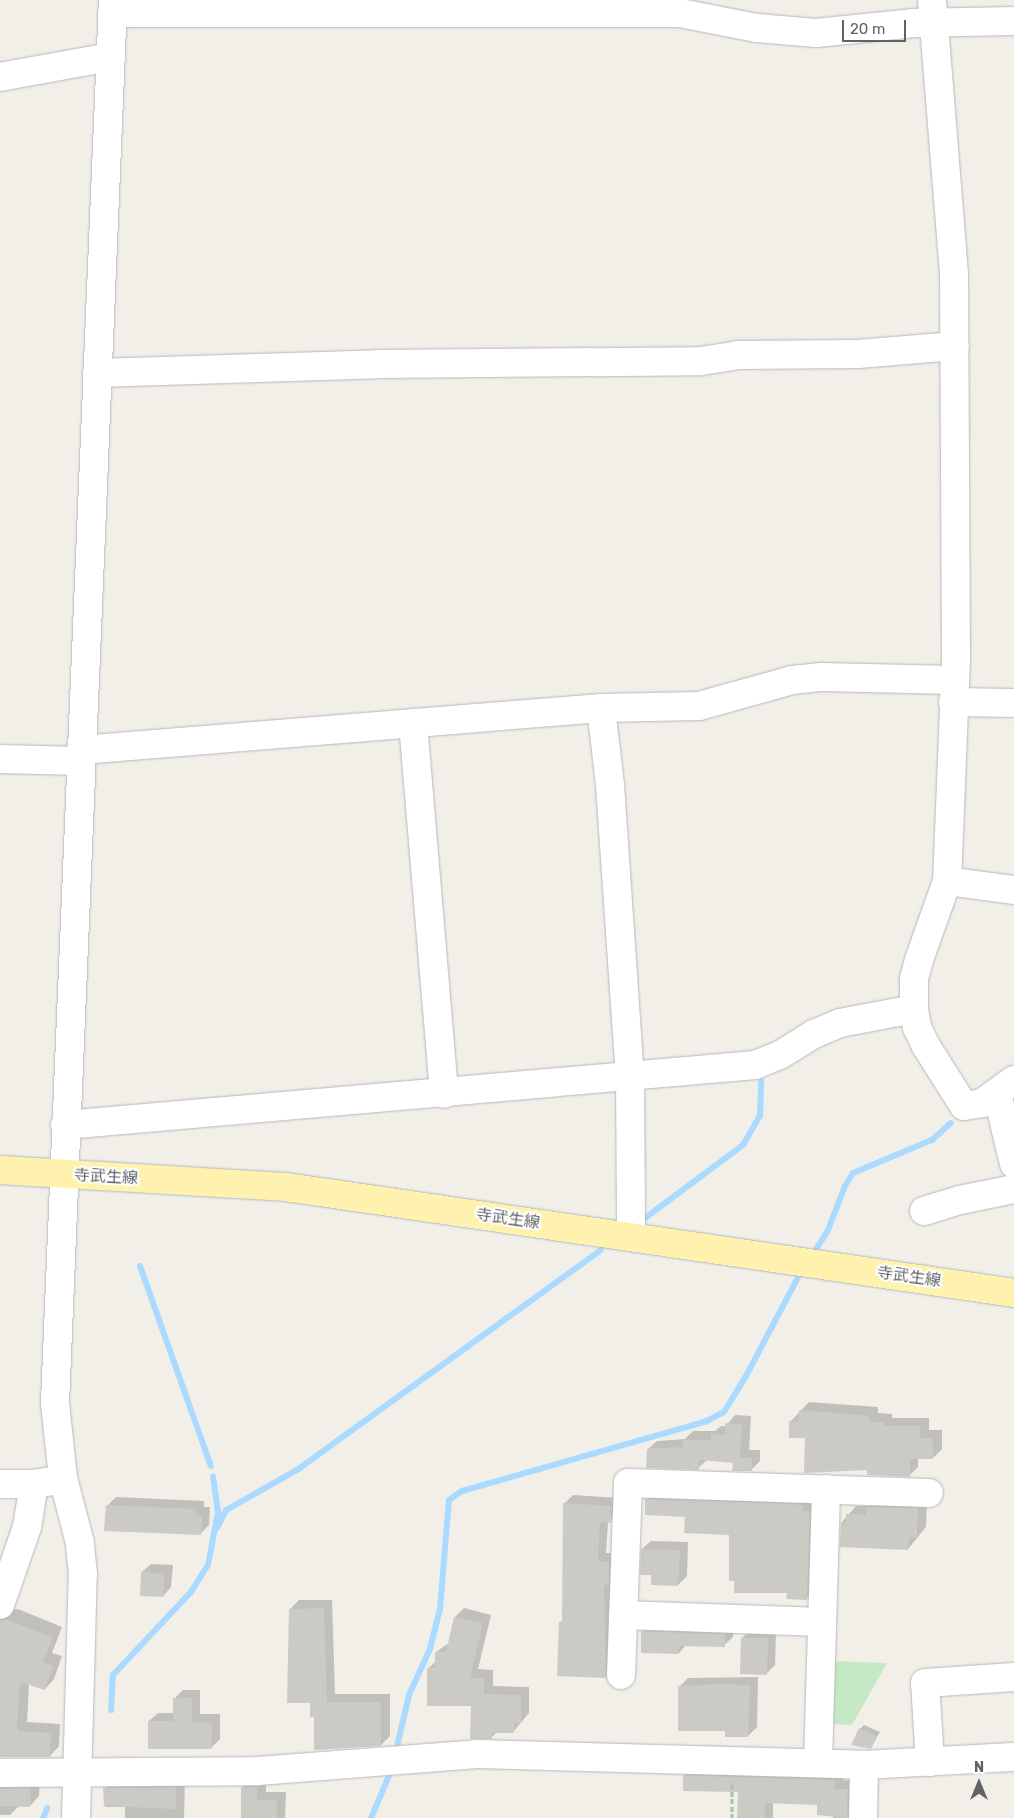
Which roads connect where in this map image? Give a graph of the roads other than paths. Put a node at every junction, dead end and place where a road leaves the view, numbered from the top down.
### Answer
1 (112, 6) edge
2 (681, 7) edge
3 (932, 11) edge
4 (1014, 21) edge
5 (110, 57) junction
6 (0, 77) edge
7 (955, 346) junction
8 (97, 373) junction
9 (954, 691) junction
10 (1014, 703) edge
11 (601, 708) junction
12 (413, 723) junction
13 (81, 755) junction
14 (0, 759) edge
15 (947, 881) junction
16 (1014, 890) edge
17 (914, 1009) junction
18 (630, 1077) junction
19 (1006, 1087) edge
20 (444, 1094) junction
21 (65, 1125) junction
22 (1014, 1164) edge
23 (0, 1170) edge
24 (64, 1175) junction
25 (1014, 1189) edge
26 (924, 1211) dead end
27 (631, 1237) junction
28 (1014, 1292) edge
29 (63, 1478) junction
30 (0, 1484) edge
31 (34, 1484) junction
32 (826, 1489) junction
33 (929, 1493) dead end
34 (0, 1605) edge
35 (623, 1616) junction
36 (822, 1622) junction
37 (621, 1675) dead end
38 (1014, 1677) edge
39 (1014, 1758) edge
40 (818, 1762) junction
41 (930, 1762) junction
42 (864, 1765) junction
43 (0, 1773) edge
44 (78, 1774) junction
45 (76, 1818) edge
46 (864, 1818) edge

1 - 2 street
1 - 5 street
2 - 3 street
3 - 4 street
3 - 7 street
5 - 6 street
5 - 8 street
7 - 8 street
7 - 9 street
8 - 13 street
9 - 10 street
9 - 11 street
9 - 15 street
11 - 12 street
11 - 18 street
12 - 13 street
12 - 20 street
13 - 14 street
13 - 21 street
15 - 16 street
15 - 17 street
17 - 18 street
17 - 19 street
18 - 20 street
18 - 27 street
19 - 22 street
20 - 21 street
21 - 24 street
23 - 24 main road, 寺武生線
24 - 27 main road, 寺武生線
24 - 29 street
25 - 26 street
27 - 28 main road, 寺武生線
29 - 31 street
29 - 44 street
30 - 31 street
31 - 34 street
32 - 33 street
32 - 35 street
32 - 36 street
35 - 36 street
35 - 37 street
36 - 40 street
38 - 41 street
39 - 41 street
40 - 42 street
40 - 44 street
41 - 42 street
42 - 46 street
43 - 44 street
44 - 45 street

